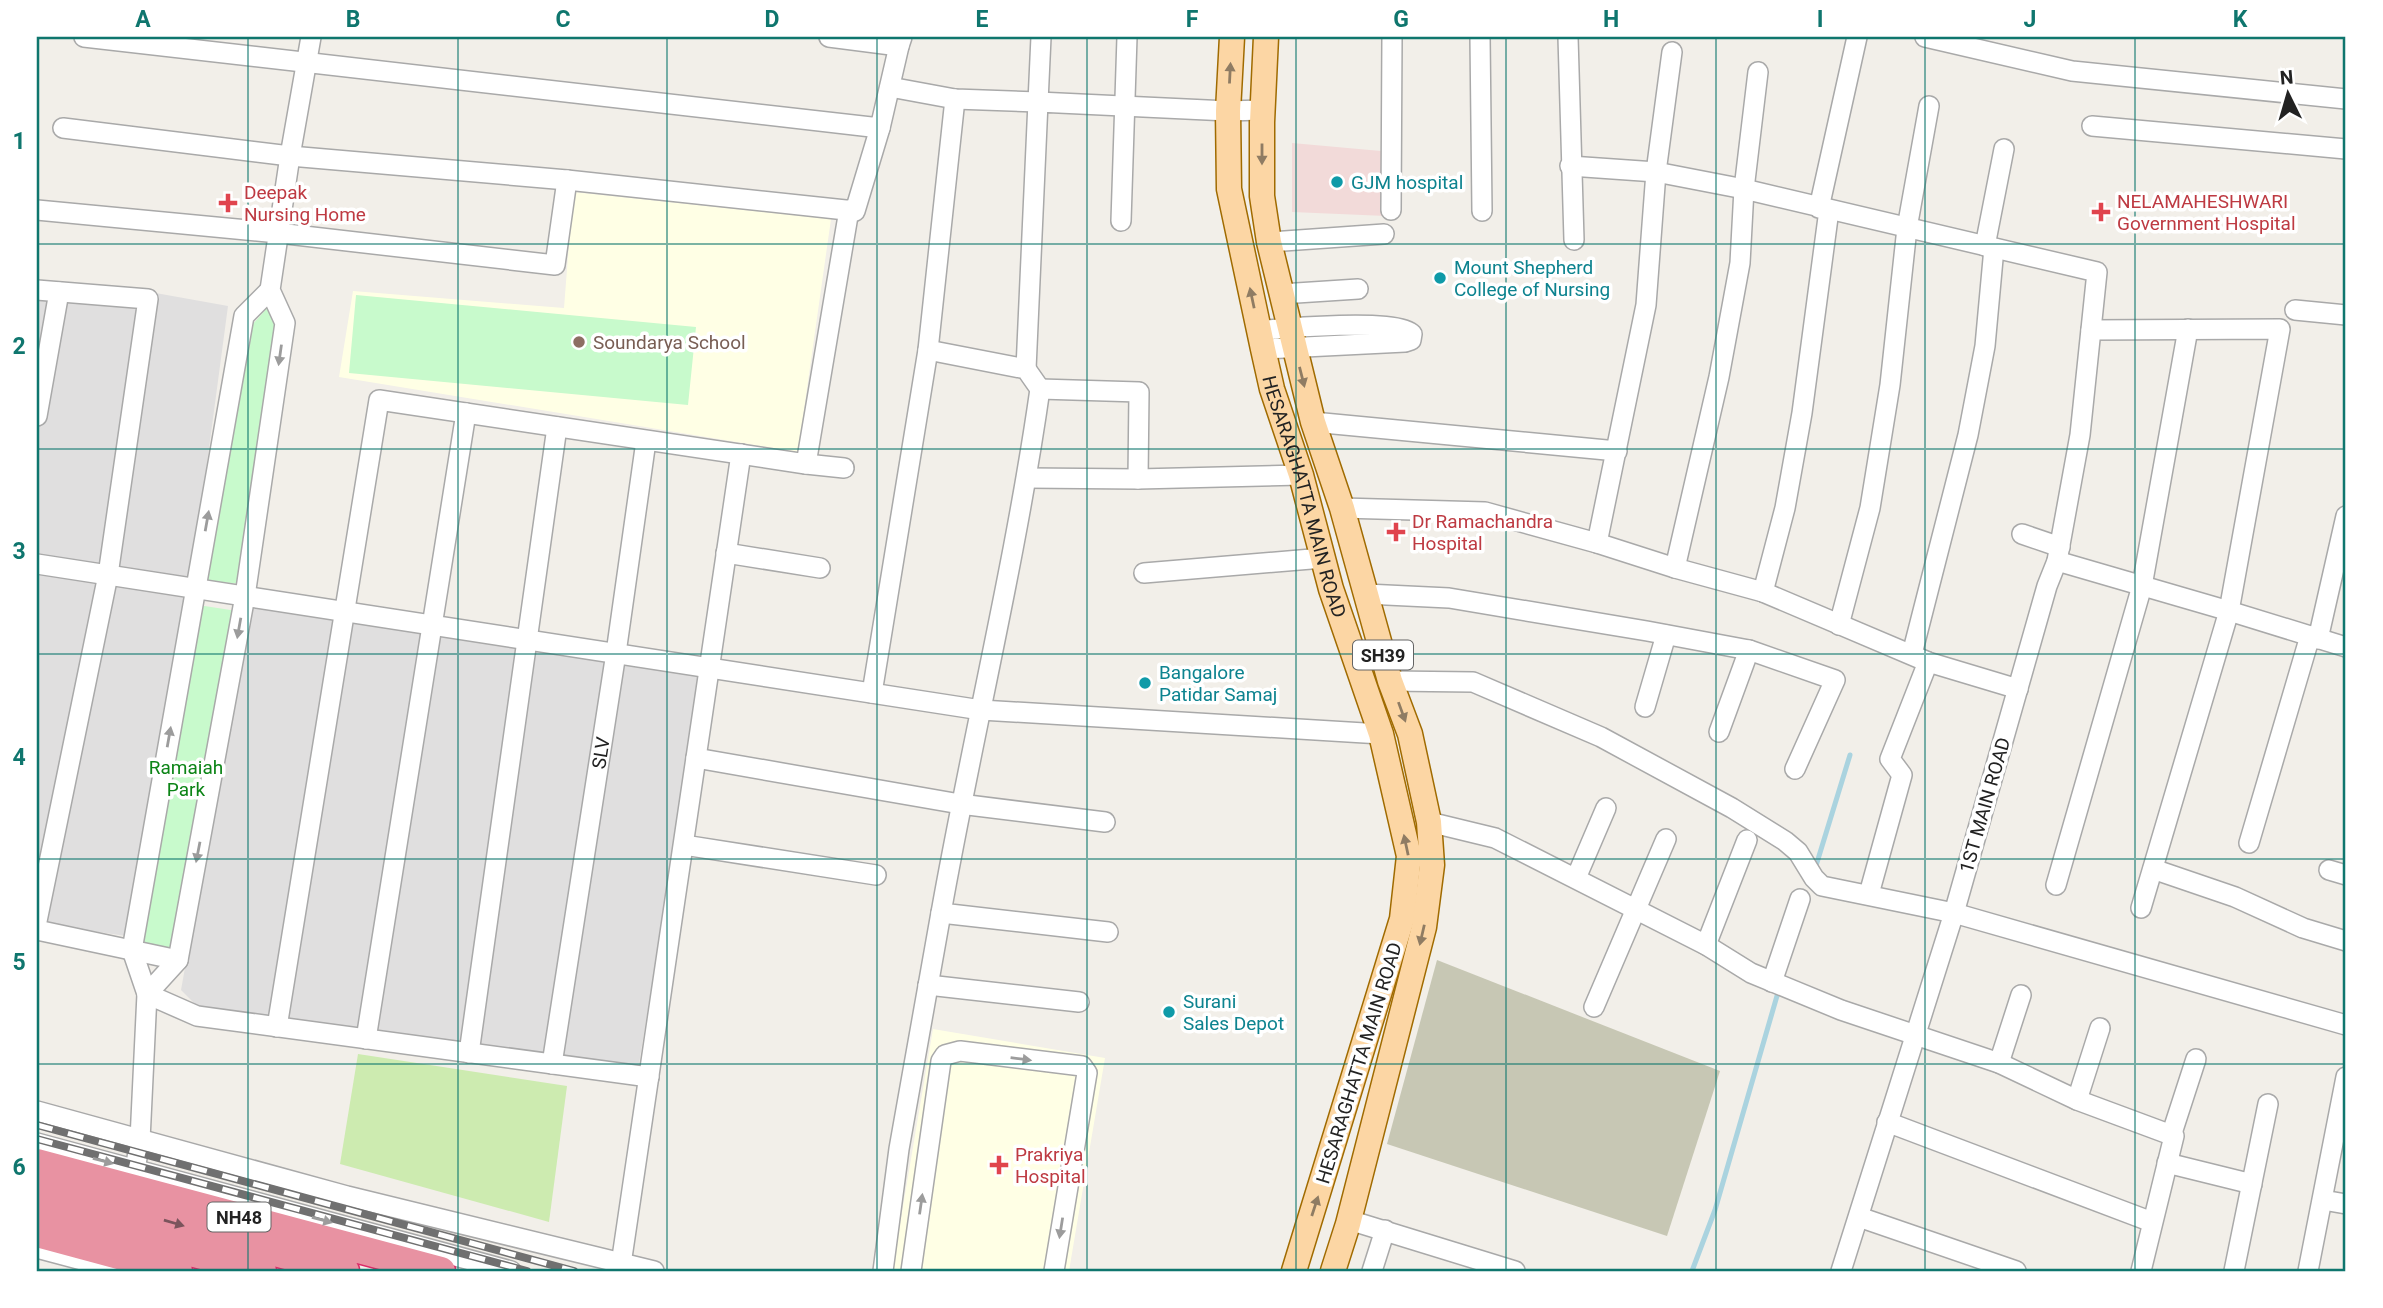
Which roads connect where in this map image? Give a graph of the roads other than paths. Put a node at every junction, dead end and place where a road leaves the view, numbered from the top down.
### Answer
1 (84, 37) edge
2 (311, 37) edge
3 (829, 37) edge
4 (1041, 37) edge
5 (1127, 37) edge
6 (1232, 37) edge
7 (1266, 37) edge
8 (1392, 37) edge
9 (1480, 37) edge
10 (1568, 37) edge
11 (1857, 37) edge
12 (1925, 37) edge
13 (900, 42) edge
14 (1672, 52) dead end
15 (307, 64) junction
16 (1758, 72) dead end
17 (890, 88) junction
18 (955, 99) junction
19 (2346, 99) edge
20 (1038, 102) junction
21 (1929, 106) dead end
22 (1125, 107) junction
23 (1262, 110) junction
24 (1228, 111) junction
25 (2092, 126) dead end
26 (63, 128) dead end
27 (880, 128) junction
28 (2004, 149) dead end
29 (2346, 149) edge
30 (290, 156) junction
31 (1570, 166) junction
32 (1656, 172) junction
33 (567, 180) junction
34 (1744, 189) junction
35 (37, 209) edge
36 (1824, 209) junction
37 (849, 210) junction
38 (1391, 210) dead end
39 (1482, 211) dead end
40 (1121, 221) dead end
41 (1907, 228) junction
42 (278, 233) junction
43 (1384, 234) dead end
44 (1574, 240) dead end
45 (1269, 242) junction
46 (1990, 247) junction
47 (1358, 289) dead end
48 (37, 290) edge
49 (270, 290) junction
50 (60, 292) junction
51 (1281, 294) junction
52 (2295, 310) dead end
53 (2346, 316) edge
54 (2188, 329) junction
55 (2091, 330) junction
56 (1292, 337) junction
57 (1261, 340) junction
58 (928, 351) junction
59 (1026, 369) junction
60 (1040, 389) junction
61 (466, 413) junction
62 (37, 416) edge
63 (1313, 422) junction
64 (557, 427) junction
65 (646, 441) junction
66 (1617, 451) junction
67 (741, 454) junction
68 (806, 464) junction
69 (844, 468) dead end
70 (1301, 475) junction
71 (1027, 478) junction
72 (1138, 479) junction
73 (1342, 508) junction
74 (2346, 516) edge
75 (2022, 534) dead end
76 (1597, 543) junction
77 (726, 553) junction
78 (2058, 554) junction
79 (1323, 558) junction
80 (37, 564) edge
81 (820, 568) dead end
82 (1675, 568) junction
83 (1144, 573) dead end
84 (108, 575) junction
85 (2142, 586) junction
86 (195, 588) junction
87 (1763, 592) junction
88 (1366, 594) junction
89 (245, 596) junction
90 (345, 611) junction
91 (2230, 611) junction
92 (433, 625) junction
93 (1839, 625) junction
94 (1666, 635) junction
95 (2314, 638) junction
96 (528, 640) junction
97 (2346, 648) edge
98 (1749, 650) junction
99 (616, 653) junction
100 (1920, 658) junction
101 (710, 667) junction
102 (1390, 681) junction
103 (2018, 689) junction
104 (872, 693) junction
105 (1645, 707) dead end
106 (981, 710) junction
107 (1719, 732) dead end
108 (1381, 734) junction
109 (696, 758) junction
110 (1795, 769) dead end
111 (960, 804) junction
112 (1606, 808) dead end
113 (1105, 822) dead end
114 (1429, 822) junction
115 (1666, 839) dead end
116 (1747, 840) dead end
117 (2249, 843) dead end
118 (684, 845) junction
119 (2152, 869) junction
120 (876, 876) dead end
121 (1576, 878) junction
122 (2056, 885) dead end
123 (1869, 894) junction
124 (1800, 899) dead end
125 (2141, 908) dead end
126 (1636, 909) junction
127 (941, 913) junction
128 (1954, 913) junction
129 (37, 920) edge
130 (37, 930) edge
131 (1108, 932) dead end
132 (2346, 941) edge
133 (1706, 945) junction
134 (132, 950) junction
135 (178, 960) junction
136 (1772, 982) junction
137 (928, 985) junction
138 (147, 994) junction
139 (2021, 995) dead end
140 (1079, 1002) dead end
141 (1594, 1007) dead end
142 (2346, 1025) edge
143 (277, 1027) junction
144 (2100, 1028) dead end
145 (1916, 1036) junction
146 (366, 1039) junction
147 (469, 1053) junction
148 (915, 1057) junction
149 (2196, 1059) dead end
150 (941, 1061) junction
151 (1999, 1063) junction
152 (552, 1064) junction
153 (649, 1077) junction
154 (2346, 1077) edge
155 (2077, 1100) junction
156 (2268, 1104) dead end
157 (37, 1111) edge
158 (1887, 1122) junction
159 (2171, 1136) junction
160 (140, 1140) junction
161 (37, 1143) edge
162 (37, 1163) edge
163 (2167, 1163) junction
164 (135, 1170) junction
165 (2252, 1184) junction
166 (37, 1187) edge
167 (2323, 1200) junction
168 (2346, 1204) edge
169 (37, 1211) edge
170 (1859, 1217) junction
171 (1349, 1220) junction
172 (2152, 1222) junction
173 (1385, 1230) junction
174 (37, 1233) edge
175 (37, 1248) edge
176 (620, 1268) edge
177 (123, 1271) edge
178 (178, 1271) edge
179 (262, 1271) edge
180 (345, 1271) edge
181 (441, 1271) edge
182 (511, 1271) edge
183 (654, 1271) edge
184 (883, 1271) edge
185 (911, 1271) edge
186 (1054, 1271) edge
187 (1294, 1271) edge
188 (1333, 1271) edge
189 (1372, 1271) edge
190 (1515, 1271) edge
191 (1841, 1271) edge
192 (2016, 1271) edge
193 (2141, 1271) edge
194 (2234, 1271) edge
195 (2308, 1271) edge

1 - 15 street
2 - 15 street
3 - 13 street
4 - 20 street
5 - 22 street
24 -> 6 main road, HESARAGHATTA MAIN ROAD
7 - 23 main road, HESARAGHATTA MAIN ROAD / SH39
8 - 38 street
9 - 39 street
10 - 31 street
11 - 36 street
12 - 19 street
13 - 17 street
14 - 32 street
15 - 27 street
15 - 30 street
16 - 34 street
17 - 18 street
17 - 27 street
18 - 20 street
18 - 58 street
20 - 22 street
20 - 59 street
21 - 41 street
22 - 24 street
22 - 40 street
23 - 24 street
23 -> 45 main road, HESARAGHATTA MAIN ROAD / SH39
57 -> 24 main road, HESARAGHATTA MAIN ROAD
25 - 29 street
26 - 30 street
27 - 37 street
28 - 46 street
30 - 33 street
30 - 42 street
31 - 32 street
31 - 44 street
32 - 34 street
32 - 66 street
33 - 37 street
33 - 42 street
34 - 36 street
34 - 82 street
35 - 42 street
36 - 41 street
36 - 87 street
37 - 68 street
41 - 46 street
41 - 93 street
42 - 49 street
43 - 45 street
45 - 51 main road, HESARAGHATTA MAIN ROAD / SH39
46 - 55 street, 1ST MAIN ROAD
46 - 100 street
47 - 51 street
48 - 50 street
86 -> 49 street
49 -> 89 street
50 - 62 street
50 - 84 street
51 - 56 main road, HESARAGHATTA MAIN ROAD / SH39
52 - 53 street
54 - 55 street
54 - 85 street
54 - 91 street
55 - 78 street, 1ST MAIN ROAD
56 - 56 street
56 - 57 street
56 -> 63 main road, HESARAGHATTA MAIN ROAD / SH39
57 - 70 main road, HESARAGHATTA MAIN ROAD
58 - 59 street
58 - 104 street
59 - 60 street
60 - 71 street
60 - 72 street
61 - 64 street
61 - 90 street
61 - 92 street
63 - 66 street
63 - 73 main road, HESARAGHATTA MAIN ROAD / SH39
64 - 65 street
64 - 96 street
65 - 67 street
65 - 99 street, SLV
66 - 76 street
67 - 68 street
67 - 77 street
68 - 69 street
70 - 72 street
70 - 79 main road, HESARAGHATTA MAIN ROAD
71 - 72 street
71 - 106 street
73 - 76 street
73 - 88 main road, HESARAGHATTA MAIN ROAD / SH39
74 - 95 street
75 - 78 street
76 - 82 street
77 - 81 street
77 - 101 street
78 - 85 street
78 - 103 street, 1ST MAIN ROAD
79 - 83 street
79 - 108 main road, HESARAGHATTA MAIN ROAD
80 - 84 street
82 - 87 street
84 - 86 street
84 - 129 street
85 - 91 street
85 - 122 street
86 - 89 street
134 -> 86 street
87 - 93 street
88 - 94 street
88 - 102 main road, HESARAGHATTA MAIN ROAD / SH39
89 - 90 street
89 -> 135 street
90 - 92 street
90 - 143 street
91 - 95 street
91 - 119 street
92 - 96 street
92 - 146 street
93 - 100 street
94 - 98 street
94 - 105 street
95 - 97 street
95 - 117 street
96 - 99 street
96 - 147 street
98 - 107 street
98 - 110 street
99 - 101 street
99 - 152 street, SLV
100 - 103 street
100 - 123 street
101 - 104 street
101 - 109 street
102 -> 114 main road, HESARAGHATTA MAIN ROAD / SH39
102 - 123 street
103 - 128 street, 1ST MAIN ROAD
104 - 106 street
106 - 108 street
106 - 111 street
187 -> 108 main road, HESARAGHATTA MAIN ROAD
109 - 111 street
109 - 118 street
111 - 113 street
111 - 127 street
112 - 121 street
114 - 121 street
114 -> 171 main road, HESARAGHATTA MAIN ROAD / SH39
115 - 126 street
116 - 133 street
118 - 120 street
118 - 153 street
119 - 125 street
119 - 132 street
121 - 126 street
123 - 128 street
124 - 136 street
126 - 133 street
126 - 141 street
127 - 131 street
127 - 137 street
128 - 142 street
128 - 145 street, 1ST MAIN ROAD
130 - 134 street
133 - 136 street
134 - 135 street
134 - 138 street
135 - 138 street
136 - 145 street
137 - 140 street
137 - 148 street
138 - 143 street
138 - 160 street
139 - 151 street
143 - 146 street
144 - 155 street
145 - 151 street
145 - 158 street, 1ST MAIN ROAD
146 - 147 street
147 - 152 street
148 - 150 street
148 - 184 street
149 - 159 street
185 -> 150 street
150 -> 186 street
151 - 155 street
152 - 153 street
153 - 176 street
154 - 167 street
155 - 159 street
156 - 165 street
157 - 160 street
158 - 170 street, 1ST MAIN ROAD
158 - 172 street
159 - 163 street
160 - 164 street
160 - 176 street
161 -> 164 street
162 - 181 highway, NH48
163 - 165 street
163 - 172 street
164 -> 182 street
165 - 194 street
166 -> 180 highway
167 - 168 street
167 - 195 street
169 - 179 highway
170 - 191 street, 1ST MAIN ROAD
170 - 192 street
171 - 173 street
171 - 188 main road, HESARAGHATTA MAIN ROAD / SH39
172 - 193 street
173 - 189 street
173 - 190 street
174 - 178 highway
175 - 177 street
176 - 183 street

